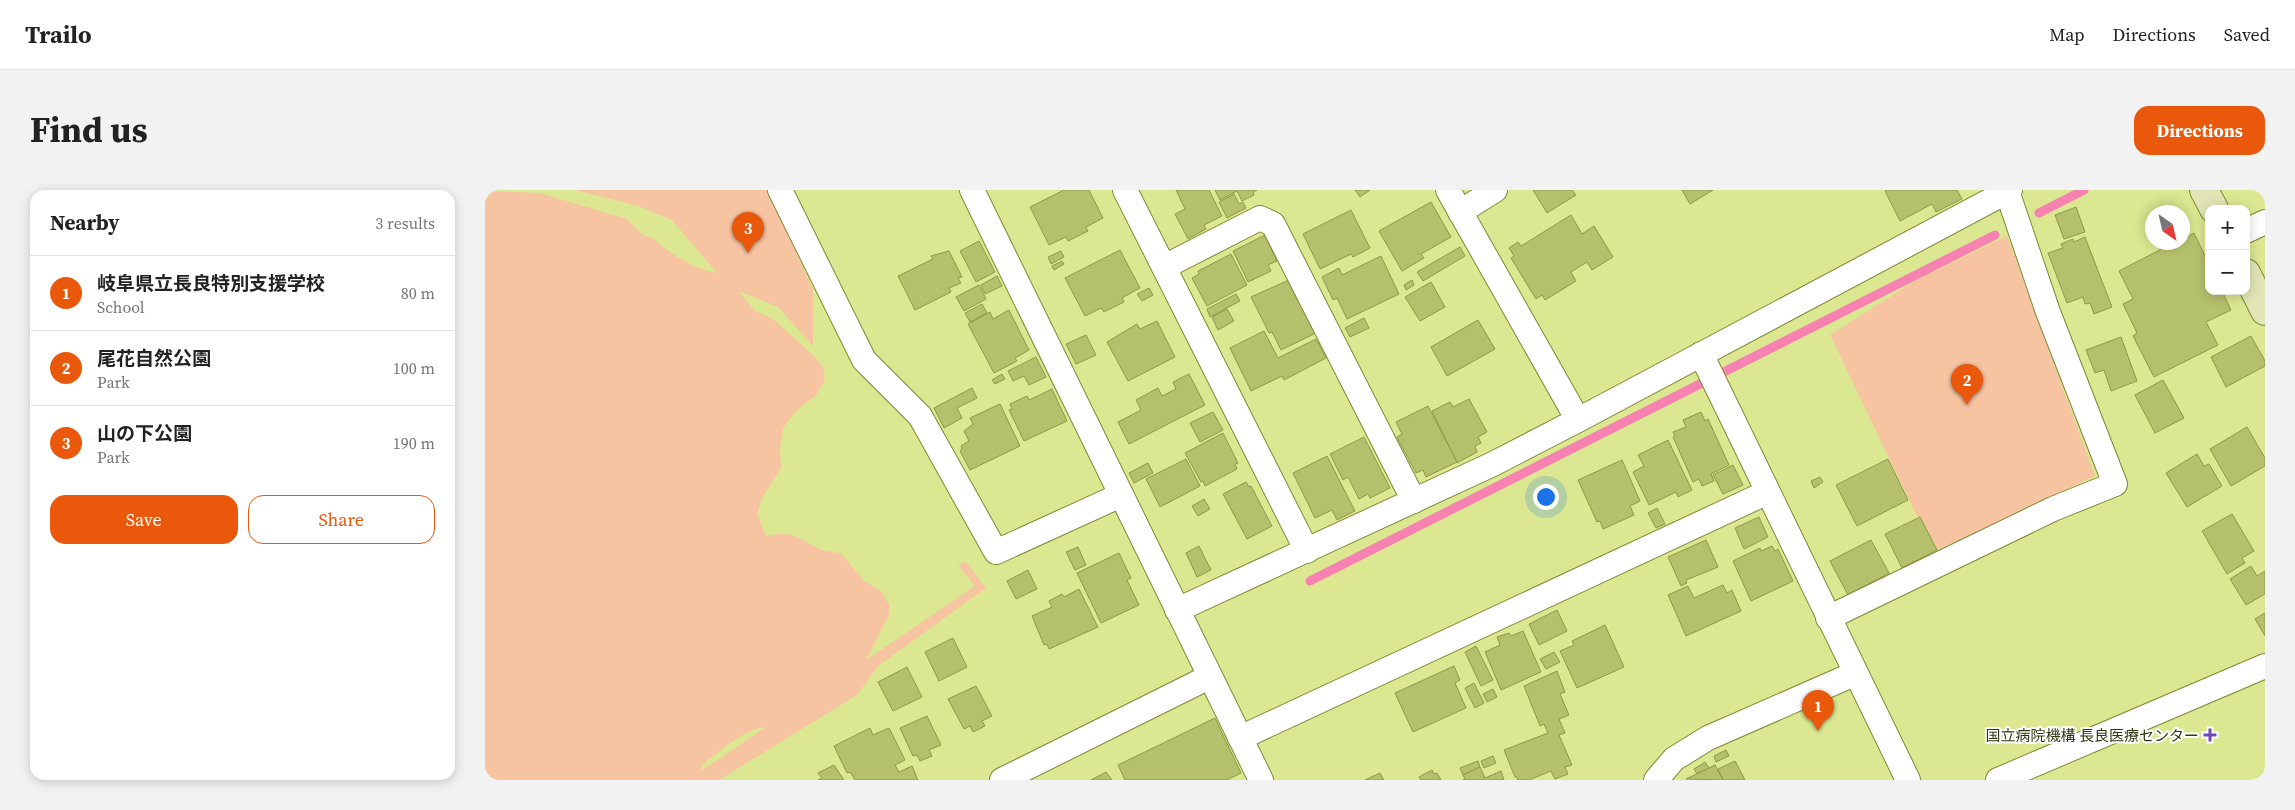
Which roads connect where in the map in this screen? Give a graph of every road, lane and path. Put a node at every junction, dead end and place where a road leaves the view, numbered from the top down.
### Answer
1 (779, 190) edge
2 (1125, 190) edge
3 (1448, 190) edge
4 (1495, 190) edge
5 (2204, 190) edge
6 (2008, 191) edge
7 (977, 192) edge
8 (2212, 205) edge
9 (1460, 212) junction
10 (2265, 222) edge
11 (2250, 229) edge
12 (1164, 267) junction
13 (2250, 282) edge
14 (2265, 311) edge
15 (1711, 373) junction
16 (1579, 420) junction
17 (1768, 492) junction
18 (1121, 495) junction
19 (1414, 501) junction
20 (1307, 551) junction
21 (1177, 610) junction
22 (1828, 618) junction
23 (2265, 666) edge
24 (1854, 674) junction
25 (1209, 677) junction
26 (1240, 738) junction
27 (1002, 780) edge
28 (1261, 780) edge
29 (1656, 780) edge
30 (1907, 780) edge
31 (1998, 780) edge

1 - 18 street
2 - 12 street
3 - 9 street
4 - 9 street
5 - 8 street
6 - 15 street
6 - 22 street
7 - 18 street
9 - 16 street
10 - 11 street
12 - 19 street
12 - 20 street
13 - 14 street
15 - 16 street
15 - 17 street
16 - 19 street
17 - 22 street
17 - 26 street
18 - 21 street
19 - 20 street
20 - 21 street
21 - 25 street
22 - 24 street
23 - 31 street
24 - 29 street
24 - 30 street
25 - 26 street
25 - 27 street
26 - 28 street

